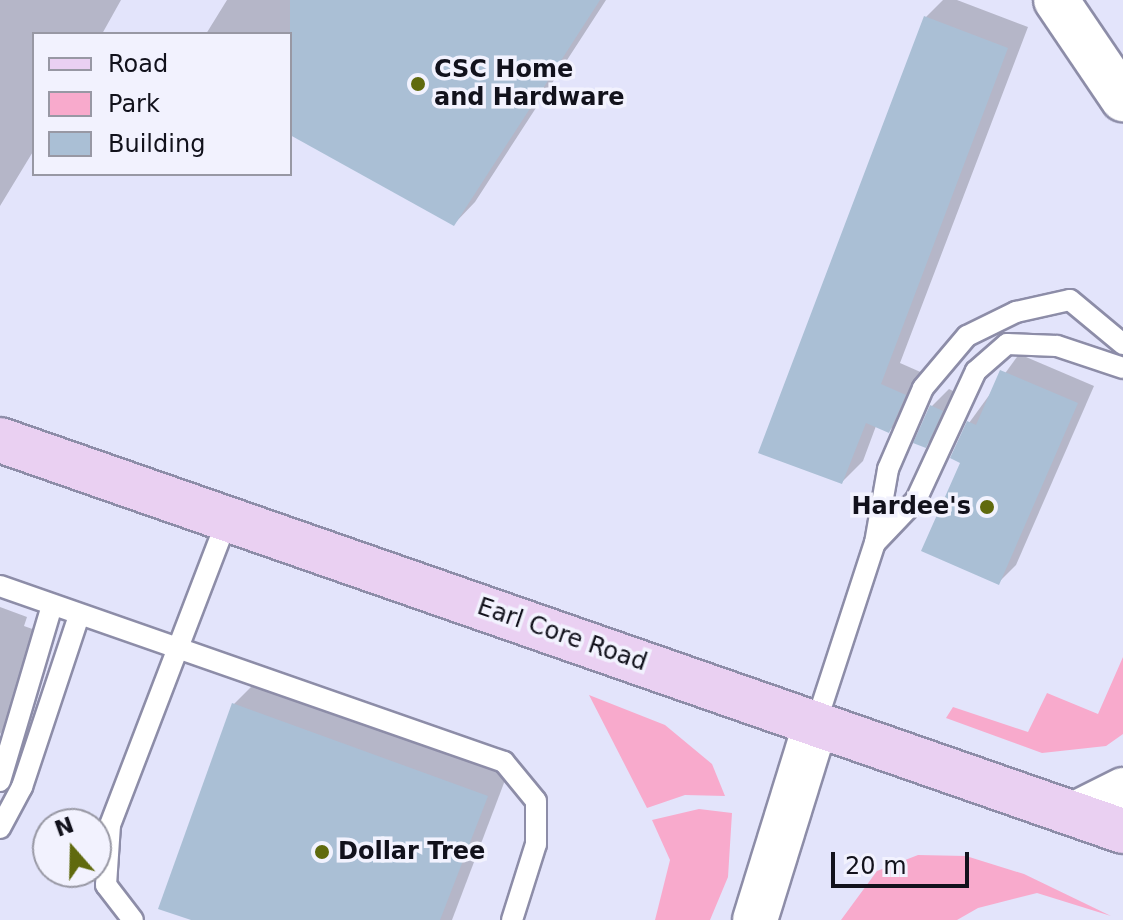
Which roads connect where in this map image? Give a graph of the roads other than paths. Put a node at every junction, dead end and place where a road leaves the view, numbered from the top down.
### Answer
1 (1056, 0) edge
2 (1123, 99) edge
3 (1123, 344) edge
4 (1123, 368) edge
5 (0, 440) edge
6 (227, 520) junction
7 (875, 543) junction
8 (0, 586) edge
9 (52, 606) junction
10 (79, 616) junction
11 (177, 650) junction
12 (816, 723) junction
13 (0, 781) edge
14 (1123, 788) edge
15 (1073, 813) junction
16 (0, 828) edge
17 (1123, 831) edge
18 (133, 920) edge
19 (512, 920) edge
20 (755, 920) edge

1 - 2 main road
3 - 7 lane
4 - 7 lane
5 - 6 main road, Earl Core Road
6 - 11 lane
6 - 12 main road, Earl Core Road
7 - 12 lane
8 - 9 lane
9 - 10 lane
9 - 13 lane
10 - 11 lane
10 - 16 lane
11 - 18 lane
11 - 19 lane
12 - 15 main road, Earl Core Road
12 - 20 main road
14 - 15 street
15 - 17 main road, Earl Core Road

